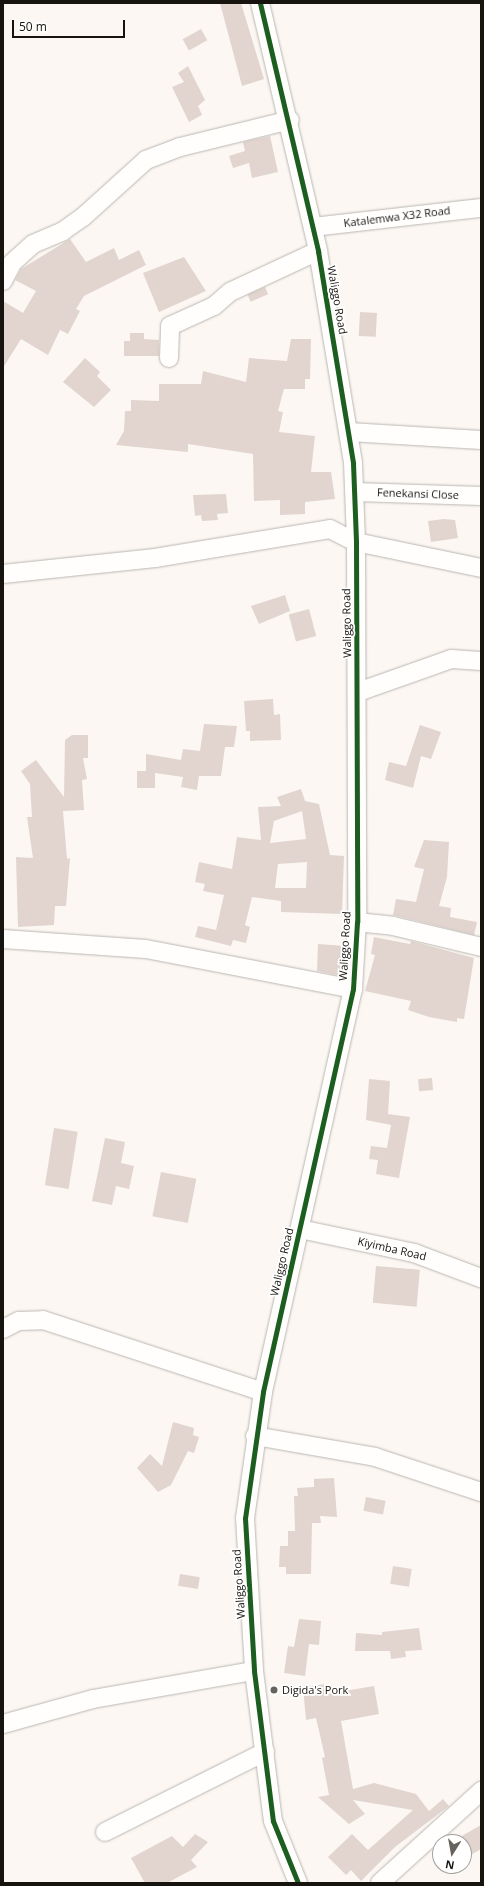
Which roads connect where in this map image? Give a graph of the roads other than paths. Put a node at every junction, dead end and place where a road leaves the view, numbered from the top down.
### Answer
1 (260, 3) edge
2 (290, 120) junction
3 (481, 208) edge
4 (314, 227) junction
5 (318, 251) junction
6 (3, 281) edge
7 (168, 358) dead end
8 (349, 432) junction
9 (481, 440) edge
10 (355, 492) junction
11 (481, 496) edge
12 (356, 542) junction
13 (481, 568) edge
14 (3, 574) edge
15 (481, 661) edge
16 (358, 692) junction
17 (357, 922) junction
18 (3, 939) edge
19 (481, 947) edge
20 (352, 989) junction
21 (300, 1229) junction
22 (481, 1278) edge
23 (3, 1329) edge
24 (263, 1392) junction
25 (255, 1436) junction
26 (481, 1492) edge
27 (254, 1671) junction
28 (3, 1724) edge
29 (265, 1752) junction
30 (481, 1791) edge
31 (105, 1832) dead end
32 (298, 1883) edge
33 (380, 1883) edge

1 - 2 street, Waliggo Road
2 - 4 street, Waliggo Road
2 - 6 street
3 - 4 street, Katalemwa X32 Road
4 - 5 street, Waliggo Road
5 - 7 street
5 - 8 street, Waliggo Road
8 - 9 street
8 - 10 street, Waliggo Road
10 - 11 street, Fenekansi Close
10 - 12 street, Waliggo Road
12 - 13 street
12 - 14 street
12 - 16 street, Waliggo Road
15 - 16 street
16 - 17 street, Waliggo Road
17 - 19 street
17 - 20 street, Waliggo Road
18 - 20 street
20 - 21 street, Waliggo Road
21 - 22 street, Kiyimba Road
21 - 24 street, Waliggo Road
23 - 24 street
24 - 25 street, Waliggo Road
25 - 26 street
25 - 27 street, Waliggo Road
27 - 28 street
27 - 29 street, Waliggo Road
29 - 31 street
29 - 32 street, Waliggo Road
30 - 33 street

